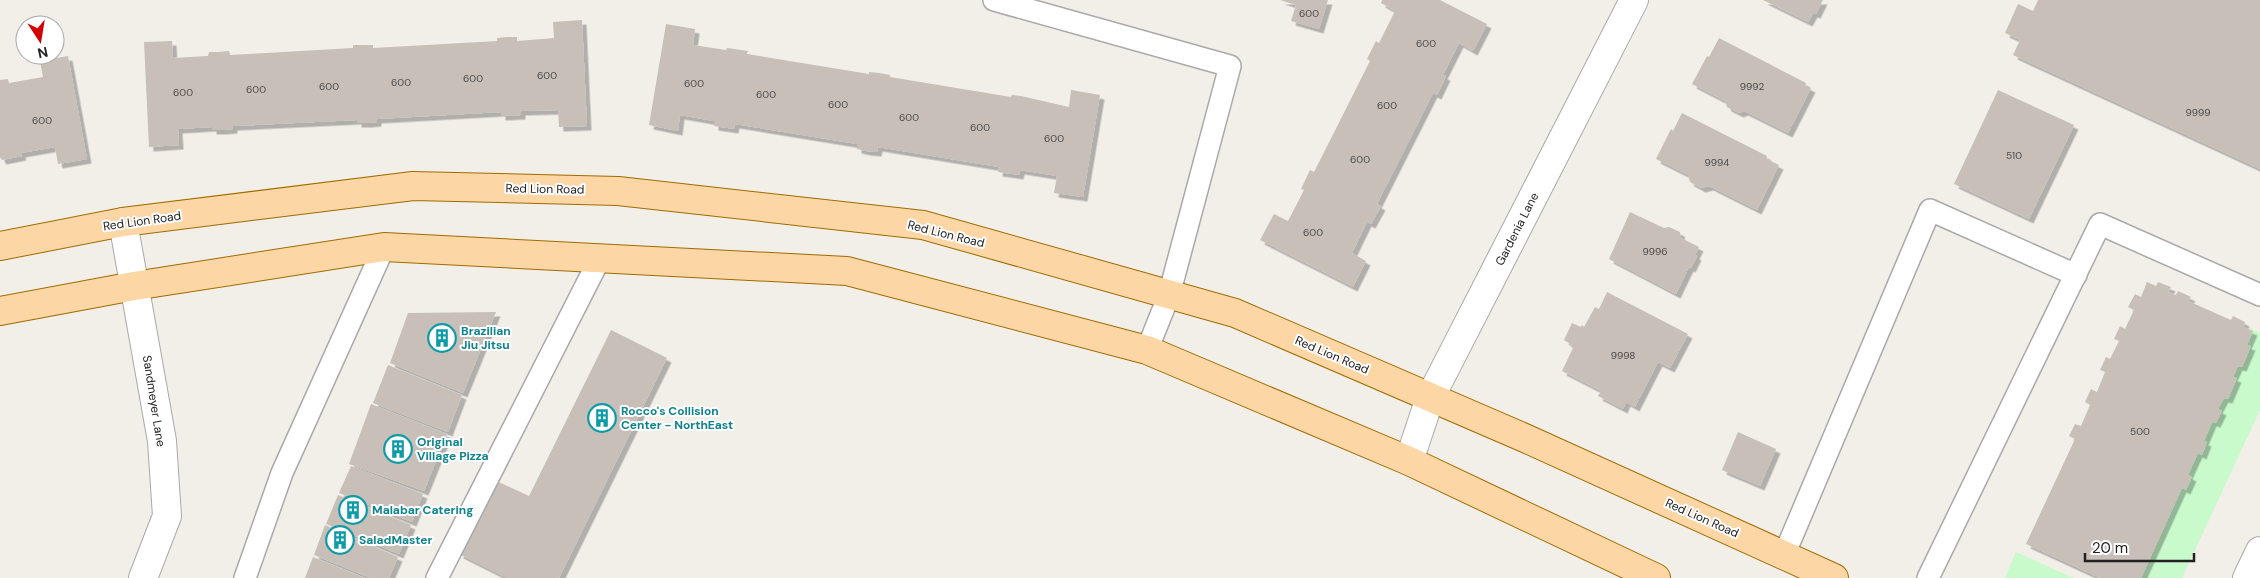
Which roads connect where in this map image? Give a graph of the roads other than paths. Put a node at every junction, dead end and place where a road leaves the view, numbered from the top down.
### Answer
1 (994, 0) edge
2 (1634, 0) edge
3 (123, 222) junction
4 (0, 246) edge
5 (384, 247) junction
6 (600, 258) junction
7 (2076, 275) junction
8 (134, 286) junction
9 (1169, 295) junction
10 (2260, 295) edge
11 (0, 311) edge
12 (1147, 350) junction
13 (1430, 398) junction
14 (1409, 461) junction
15 (2260, 551) edge
16 (1784, 555) junction
17 (143, 578) edge
18 (245, 578) edge
19 (439, 578) edge
20 (1656, 578) edge
21 (1834, 578) edge
22 (1928, 578) edge
23 (2248, 578) edge

1 - 9 lane
2 - 13 street, Gardenia Lane
3 - 4 main road, Red Lion Road
3 - 8 street, Sandmeyer Lane
3 - 9 main road, Red Lion Road
5 - 6 main road
5 - 8 main road
5 - 18 lane
6 - 12 main road
6 - 19 lane
7 - 10 lane
7 - 16 lane
7 - 22 lane
8 - 11 main road
8 - 17 street, Sandmeyer Lane
9 - 12 lane
9 - 13 main road, Red Lion Road
12 - 14 main road
13 - 14 street, Gardenia Lane
13 - 16 main road, Red Lion Road
14 - 20 main road
15 - 23 street
16 - 21 main road, Red Lion Road

